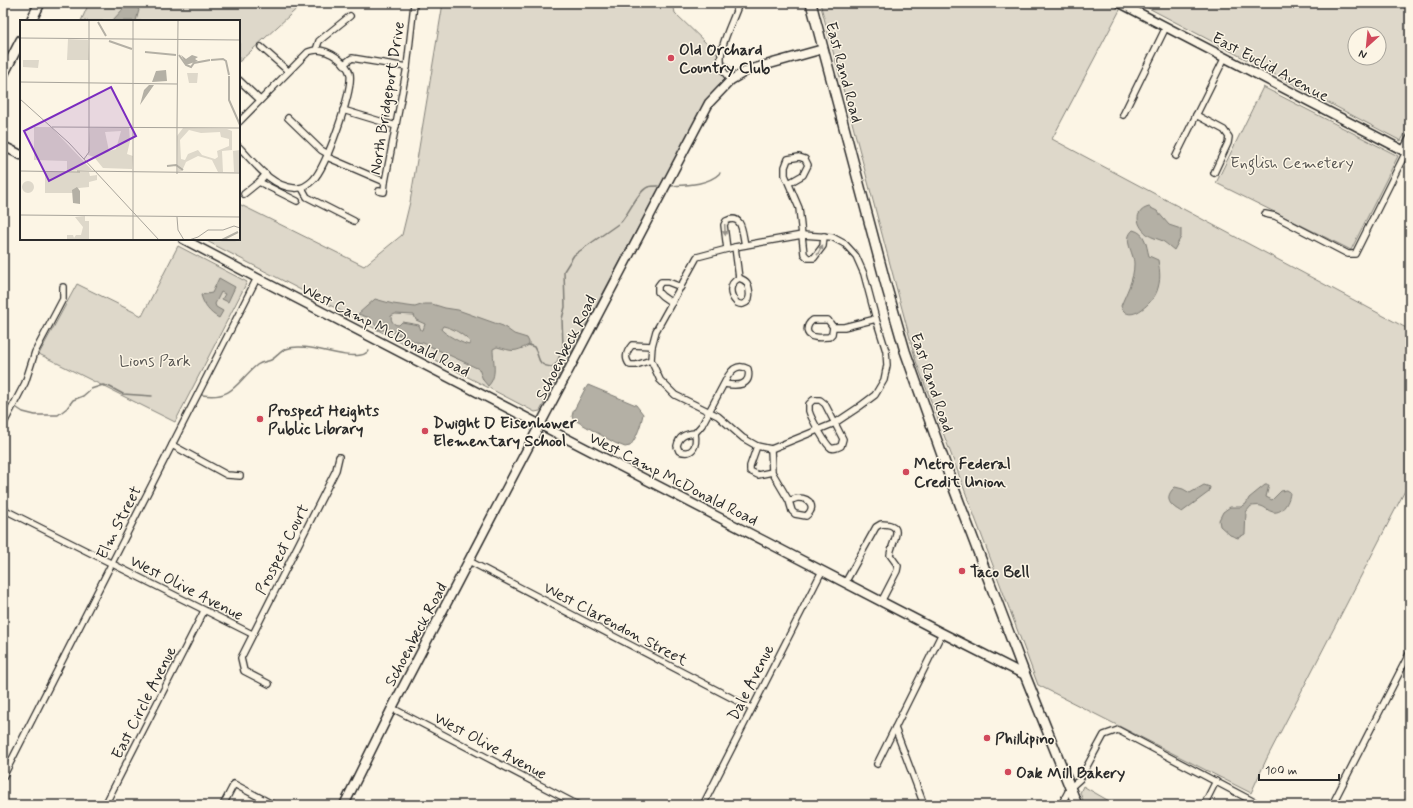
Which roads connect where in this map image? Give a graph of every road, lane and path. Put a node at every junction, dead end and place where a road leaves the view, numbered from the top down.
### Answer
1 (40, 3) edge
2 (739, 3) edge
3 (812, 3) edge
4 (1120, 3) edge
5 (414, 4) dead end
6 (350, 16) dead end
7 (32, 20) edge
8 (1166, 27) junction
9 (20, 41) edge
10 (260, 47) dead end
11 (823, 49) junction
12 (316, 50) junction
13 (1225, 58) junction
14 (6, 61) edge
15 (344, 64) junction
16 (407, 67) junction
17 (288, 71) junction
18 (3, 75) edge
19 (730, 80) junction
20 (240, 81) edge
21 (260, 100) junction
22 (344, 110) junction
23 (1123, 115) dead end
24 (1196, 115) junction
25 (288, 118) dead end
26 (240, 121) edge
27 (396, 126) junction
28 (1410, 137) edge
29 (3, 146) edge
30 (240, 148) edge
31 (1406, 152) edge
32 (20, 154) edge
33 (327, 156) junction
34 (1176, 156) dead end
35 (1214, 173) dead end
36 (266, 174) junction
37 (259, 182) junction
38 (385, 182) junction
39 (789, 183) junction
40 (302, 188) junction
41 (379, 191) dead end
42 (244, 194) dead end
43 (297, 201) dead end
44 (1265, 214) dead end
45 (354, 221) dead end
46 (802, 235) junction
47 (824, 236) junction
48 (185, 240) edge
49 (744, 245) junction
50 (735, 247) junction
51 (727, 249) junction
52 (257, 278) junction
53 (739, 278) junction
54 (63, 287) dead end
55 (681, 287) junction
56 (672, 303) junction
57 (876, 319) junction
58 (833, 327) junction
59 (652, 346) junction
60 (651, 360) junction
61 (724, 384) junction
62 (708, 412) junction
63 (835, 423) junction
64 (540, 425) junction
65 (3, 426) edge
66 (819, 429) junction
67 (695, 433) dead end
68 (172, 445) junction
69 (757, 446) junction
70 (771, 449) junction
71 (339, 457) dead end
72 (772, 472) junction
73 (240, 476) dead end
74 (789, 501) dead end
75 (3, 509) edge
76 (469, 561) junction
77 (112, 563) junction
78 (822, 571) junction
79 (846, 583) junction
80 (881, 602) junction
81 (204, 611) junction
82 (942, 633) junction
83 (252, 634) junction
84 (1410, 652) edge
85 (1025, 675) junction
86 (269, 684) dead end
87 (392, 708) junction
88 (751, 708) junction
89 (895, 728) junction
90 (877, 764) dead end
91 (3, 777) edge
92 (1216, 781) junction
93 (1070, 788) junction
94 (104, 805) edge
95 (223, 805) edge
96 (274, 805) edge
97 (345, 805) edge
98 (578, 805) edge
99 (703, 805) edge
100 (924, 805) edge
101 (1061, 805) edge
102 (1077, 805) edge
103 (1204, 805) edge
104 (1260, 805) edge
105 (1332, 805) edge

1 - 7 main road
2 - 19 street
3 - 11 main road, East Rand Road
4 - 8 main road, East Euclid Avenue
5 - 16 street, North Bridgeport Drive
6 - 12 street
8 - 13 main road, East Euclid Avenue
8 - 23 street
9 - 14 main road
10 - 17 street
11 - 19 main road, Schoenbeck Road
11 - 85 main road, East Rand Road
12 - 15 street
12 - 17 street
13 - 24 street
13 - 31 main road, East Euclid Avenue
14 - 18 main road
15 - 16 street
15 - 22 street
16 - 27 street, North Bridgeport Drive
17 - 21 street
19 - 64 main road, Schoenbeck Road
20 - 21 street
21 - 26 street
22 - 27 street
22 - 33 street
24 - 34 street
24 - 35 street
25 - 33 street
27 - 38 street, North Bridgeport Drive
28 - 31 street
29 - 32 main road
30 - 36 street
31 - 44 street
33 - 38 street
33 - 40 street
36 - 37 street
36 - 40 street
37 - 42 street
37 - 43 street
38 - 41 street, North Bridgeport Drive
39 - 39 street
39 - 46 street
40 - 45 street
46 - 47 street
46 -> 47 street
46 - 49 street
47 - 57 street
48 - 52 main road, West Camp McDonald Road
49 - 50 street
49 -> 51 street
50 - 51 street
50 - 53 street
51 - 55 street
52 - 64 main road, West Camp McDonald Road
52 - 68 street, Elm Street
53 - 53 street
54 - 65 street
55 - 56 street
55 - 56 street
56 - 59 street
57 - 58 street
57 - 63 street
58 - 58 street
59 - 60 street
59 - 60 street
60 - 62 street
61 - 61 street
61 - 62 street
62 - 67 street
62 - 69 street
63 - 66 street
63 - 66 street
63 - 66 street
64 - 76 main road, Schoenbeck Road
64 - 78 main road, West Camp McDonald Road
66 - 70 street
68 - 73 street
68 - 77 street, Elm Street
69 - 70 street
69 - 72 street
70 - 72 street
71 - 83 street, Prospect Court
72 - 74 street
75 - 77 street, West Olive Avenue
76 - 87 main road, Schoenbeck Road
76 - 88 street, West Clarendon Street
77 - 81 street, West Olive Avenue
77 - 91 street, Elm Street
78 - 79 main road, West Camp McDonald Road
78 - 88 street, Dale Avenue
79 - 80 main road, West Camp McDonald Road
79 - 80 street
80 - 82 main road, West Camp McDonald Road
81 - 83 street, West Olive Avenue
81 - 94 street, East Circle Avenue
82 - 85 main road, West Camp McDonald Road
82 - 89 street
83 - 86 street, Prospect Court
84 - 105 street
85 - 93 main road, East Rand Road
87 - 97 main road, Schoenbeck Road
87 - 98 street, West Olive Avenue
88 - 99 street, Dale Avenue
89 - 90 street
89 - 100 street
92 - 93 street
92 - 103 street
92 - 104 street
93 - 101 street
93 - 102 main road, East Rand Road
95 - 96 street

